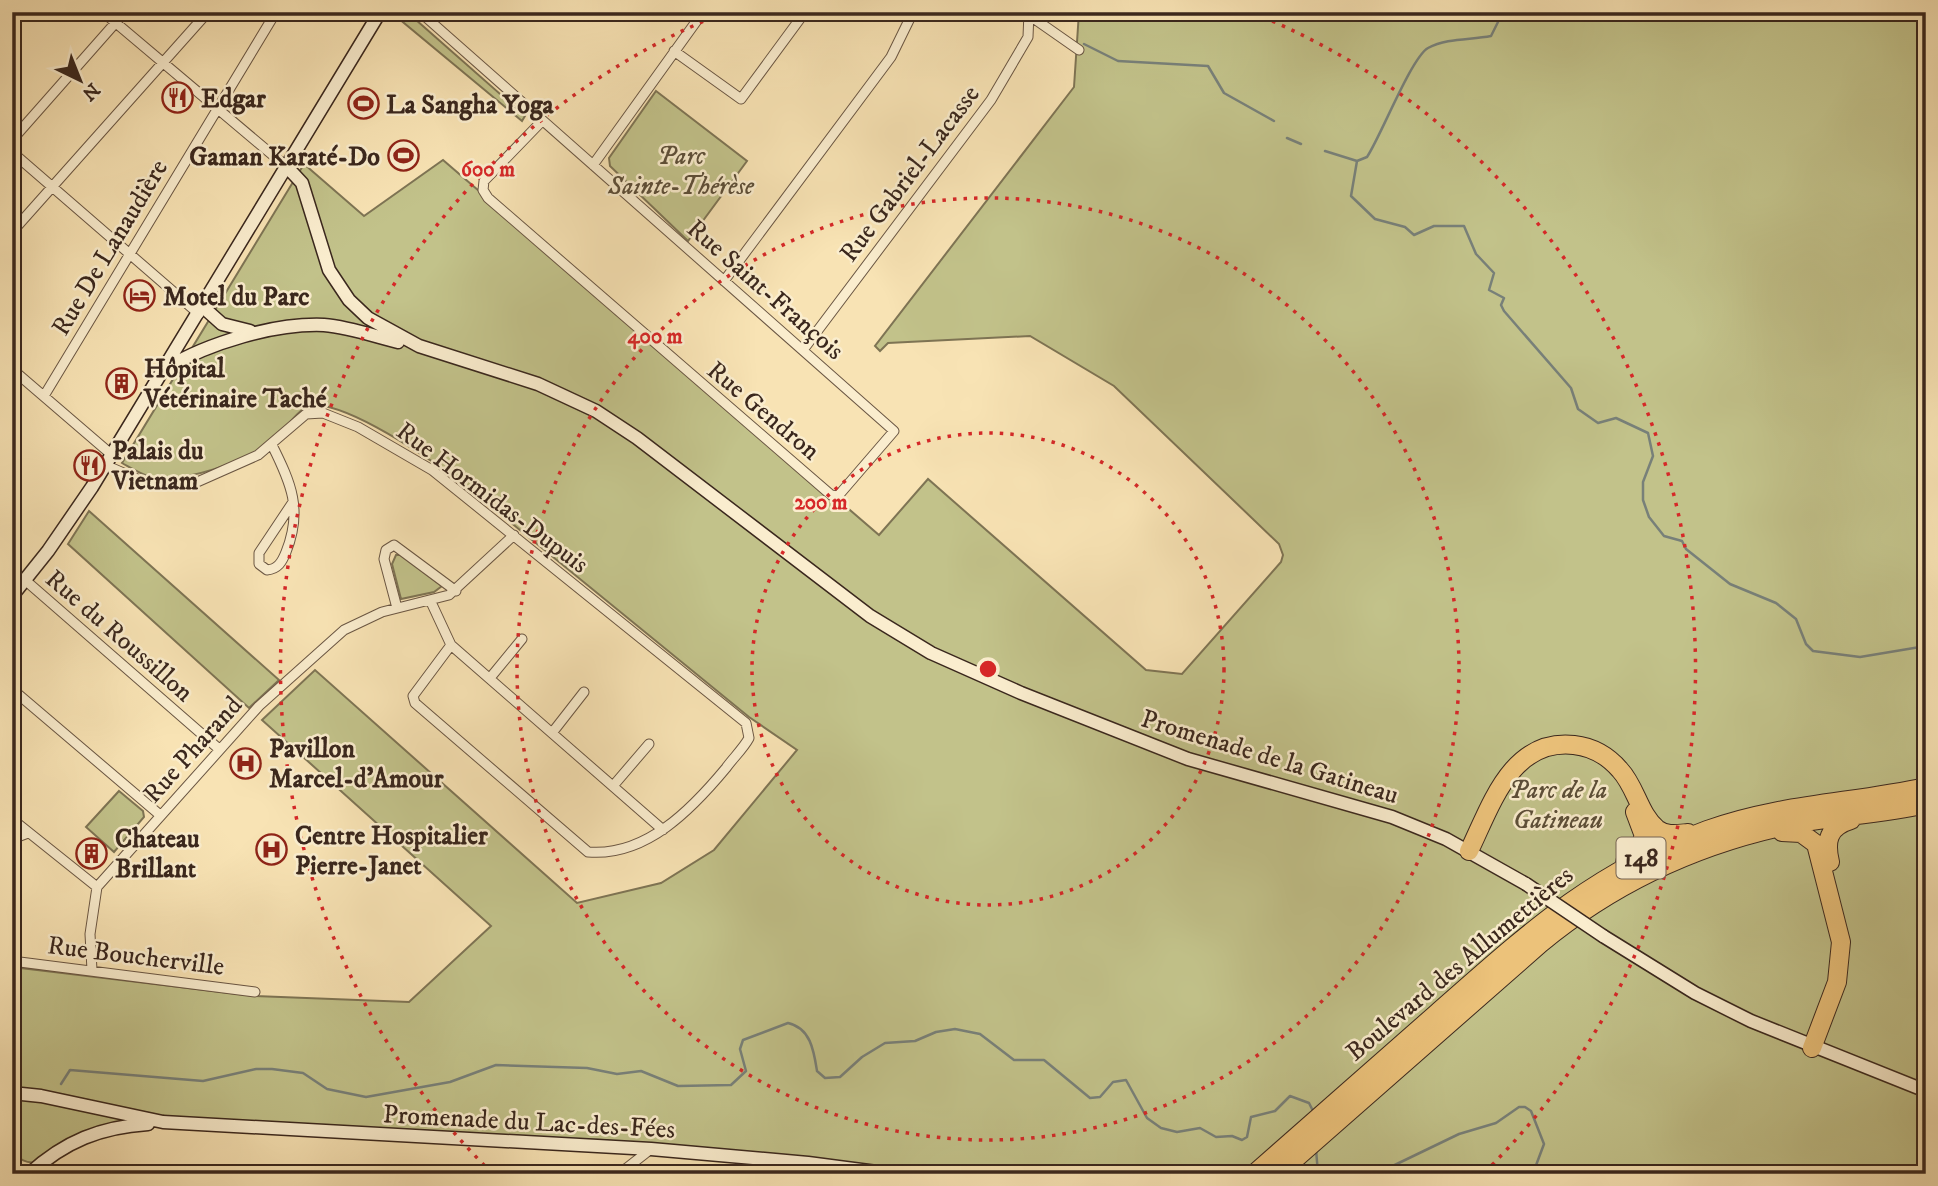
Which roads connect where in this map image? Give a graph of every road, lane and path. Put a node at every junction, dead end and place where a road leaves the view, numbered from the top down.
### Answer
1 (103, 12) edge
2 (125, 12) edge
3 (208, 12) edge
4 (276, 12) edge
5 (380, 12) edge
6 (420, 12) edge
7 (703, 12) edge
8 (806, 12) edge
9 (912, 12) edge
10 (1028, 13) edge
11 (116, 23) junction
12 (1079, 50) dead end
13 (674, 51) junction
14 (163, 63) junction
15 (217, 110) junction
16 (542, 121) junction
17 (12, 140) edge
18 (12, 152) edge
19 (593, 165) junction
20 (288, 168) junction
21 (52, 188) junction
22 (12, 232) edge
23 (129, 255) junction
24 (724, 281) junction
25 (201, 310) junction
26 (266, 332) junction
27 (430, 350) junction
28 (803, 350) junction
29 (12, 369) edge
30 (164, 371) junction
31 (44, 396) junction
32 (894, 431) joint
33 (272, 445) junction
34 (108, 460) junction
35 (293, 502) junction
36 (514, 535) junction
37 (25, 580) junction
38 (456, 591) junction
39 (12, 596) edge
40 (431, 602) junction
41 (397, 608) junction
42 (522, 639) dead end
43 (452, 645) junction
44 (490, 678) junction
45 (12, 689) edge
46 (584, 692) dead end
47 (552, 733) junction
48 (649, 744) dead end
49 (219, 749) junction
50 (613, 786) junction
51 (1926, 787) edge
52 (1926, 804) edge
53 (160, 815) junction
54 (1867, 815) junction
55 (12, 819) edge
56 (1709, 829) junction
57 (663, 830) junction
58 (1761, 832) junction
59 (28, 833) junction
60 (12, 839) edge
61 (1473, 853) junction
62 (1608, 875) junction
63 (97, 887) junction
64 (12, 961) edge
65 (92, 970) junction
66 (255, 992) dead end
67 (1413, 1044) junction
68 (1816, 1049) junction
69 (1926, 1091) edge
70 (12, 1093) edge
71 (163, 1122) junction
72 (651, 1149) junction
73 (12, 1165) edge
74 (20, 1174) edge
75 (29, 1174) edge
76 (619, 1174) edge
77 (892, 1174) edge
78 (1254, 1174) edge
79 (1278, 1174) edge

1 - 11 street
2 - 11 street
3 - 14 street
4 - 15 street, Rue De Lanaudière
5 - 20 street
6 - 16 street, Rue Saint-François
7 - 13 street
8 - 13 street
9 - 24 street
10 - 12 street
10 - 28 street, Rue Gabriel-Lacasse
11 - 14 street
11 - 17 street
13 - 19 street
14 - 15 street
14 - 21 street
15 - 20 street
15 - 23 street, Rue De Lanaudière
16 - 19 street, Rue Saint-François
16 - 32 street, Rue Gendron
18 - 21 street
19 - 24 street, Rue Saint-François
20 - 25 street
20 - 27 street, Promenade de la Gatineau
21 - 22 street
21 - 23 street
23 - 25 street
23 - 31 street, Rue De Lanaudière
24 - 28 street, Rue Saint-François
25 - 26 street, Promenade de la Gatineau
25 - 30 street
26 - 27 street, Promenade de la Gatineau
26 - 30 street, Promenade de la Gatineau
27 - 61 street, Promenade de la Gatineau
28 - 32 street, Rue Saint-François
29 - 31 street, Rue Hormidas-Dupuis
30 - 34 street
31 - 34 street, Rue Hormidas-Dupuis
33 - 34 street, Rue Hormidas-Dupuis
33 - 35 street
33 - 36 street, Rue Hormidas-Dupuis
34 - 37 street
35 - 35 street
36 - 38 street, Rue Pharand
36 - 57 street, Rue Hormidas-Dupuis
37 - 39 street
37 - 49 street, Rue du Roussillon
38 - 40 street, Rue Pharand
38 - 41 street
40 - 41 street, Rue Pharand
40 - 43 street
41 - 49 street, Rue Pharand
42 - 44 street
43 - 44 street
43 - 57 street
44 - 47 street
45 - 53 street
46 - 47 street
47 - 50 street
48 - 50 street
49 - 53 street, Rue Pharand
50 - 57 street
51 - 56 highway, Boulevard des Allumettières / 148
52 - 54 highway, Boulevard des Allumettières / 148
53 - 63 street, Rue Pharand
54 - 58 highway, Boulevard des Allumettières / 148
54 - 68 highway
55 - 59 street
56 - 61 highway
56 - 62 highway, Boulevard des Allumettières / 148
58 - 67 highway, Boulevard des Allumettières / 148
58 - 68 highway
59 - 60 street
59 - 63 street
61 - 62 highway
61 - 68 street, Promenade de la Gatineau, bridge
62 - 67 highway, Boulevard des Allumettières / 148
63 - 65 street
64 - 65 street, Rue Boucherville
65 - 66 street, Rue Boucherville
67 - 78 highway, Boulevard des Allumettières / 148
67 - 79 highway, Boulevard des Allumettières / 148
68 - 69 street, Promenade de la Gatineau
70 - 71 street, Promenade du Lac-des-Fées
71 - 72 street, Promenade du Lac-des-Fées
71 - 75 street, Promenade du Lac-des-Fées
72 - 76 street
72 - 77 street, Promenade du Lac-des-Fées
73 - 74 street

